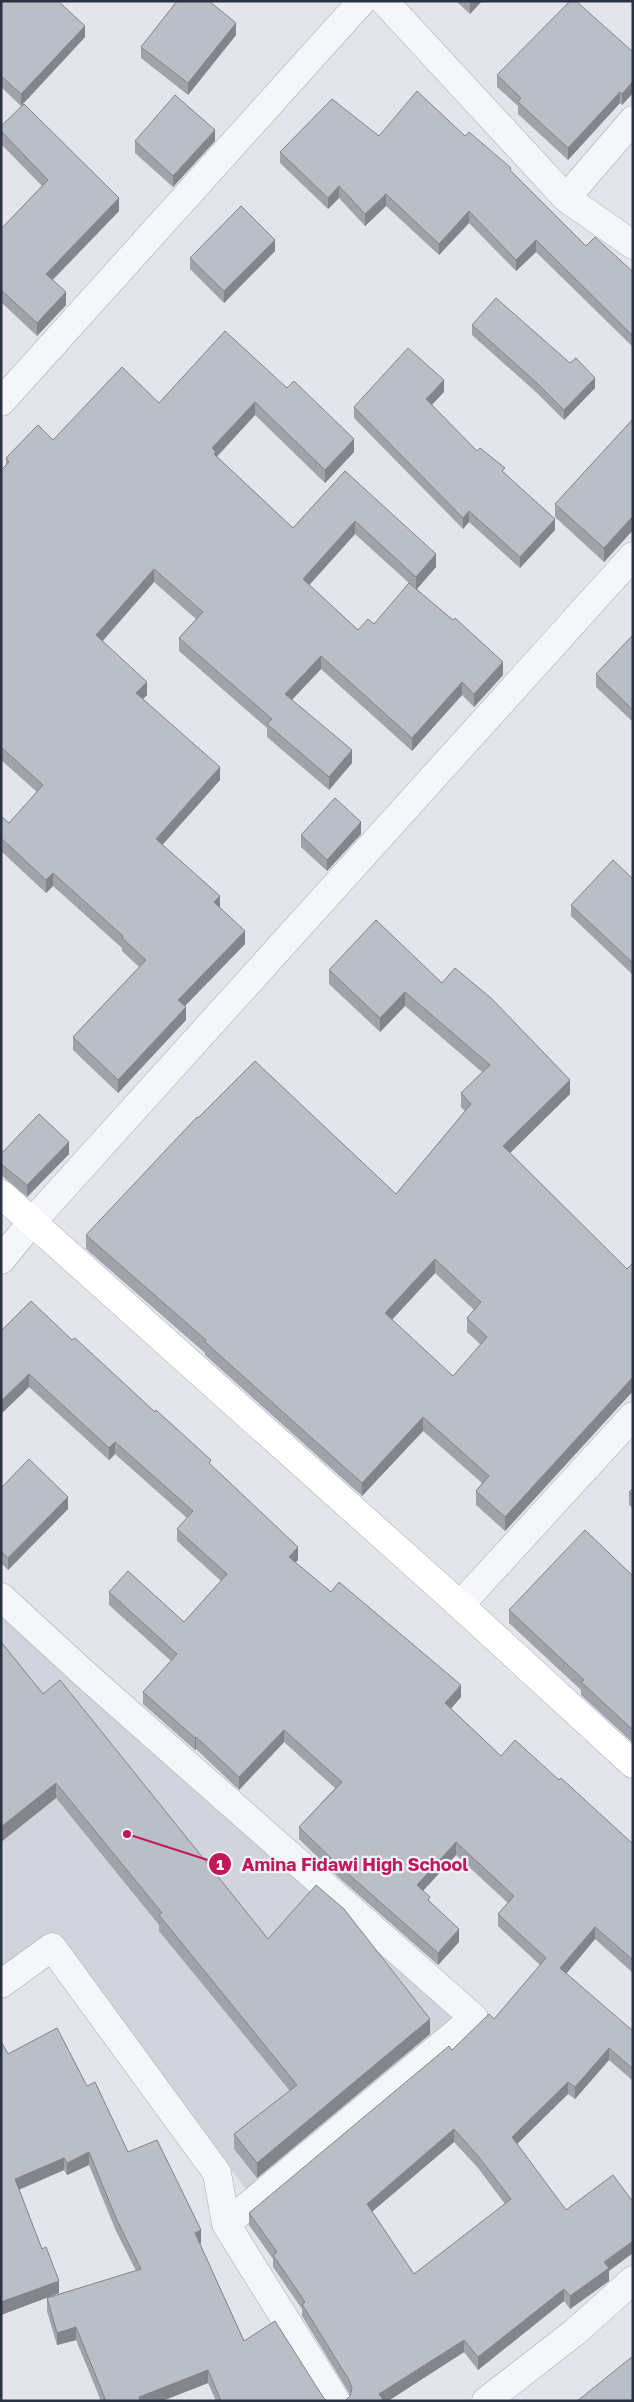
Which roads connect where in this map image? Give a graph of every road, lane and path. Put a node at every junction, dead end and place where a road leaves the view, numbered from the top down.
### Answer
1 (362, 1) edge
2 (384, 1) edge
3 (633, 120) edge
4 (566, 198) junction
5 (633, 245) edge
6 (1, 402) edge
7 (633, 556) edge
8 (1, 1194) edge
9 (32, 1222) junction
10 (1, 1260) edge
11 (633, 1416) edge
12 (1, 1597) edge
13 (460, 1606) junction
14 (633, 1764) edge
15 (2, 1982) edge
16 (226, 2224) junction
17 (633, 2280) edge
18 (336, 2401) edge
19 (486, 2401) edge

1 - 6 street
2 - 4 street
3 - 4 street
4 - 5 street
7 - 9 street
8 - 9 street
9 - 10 street
9 - 13 street
11 - 13 street
12 - 16 street
13 - 14 street
15 - 16 street
16 - 18 street
17 - 19 street

